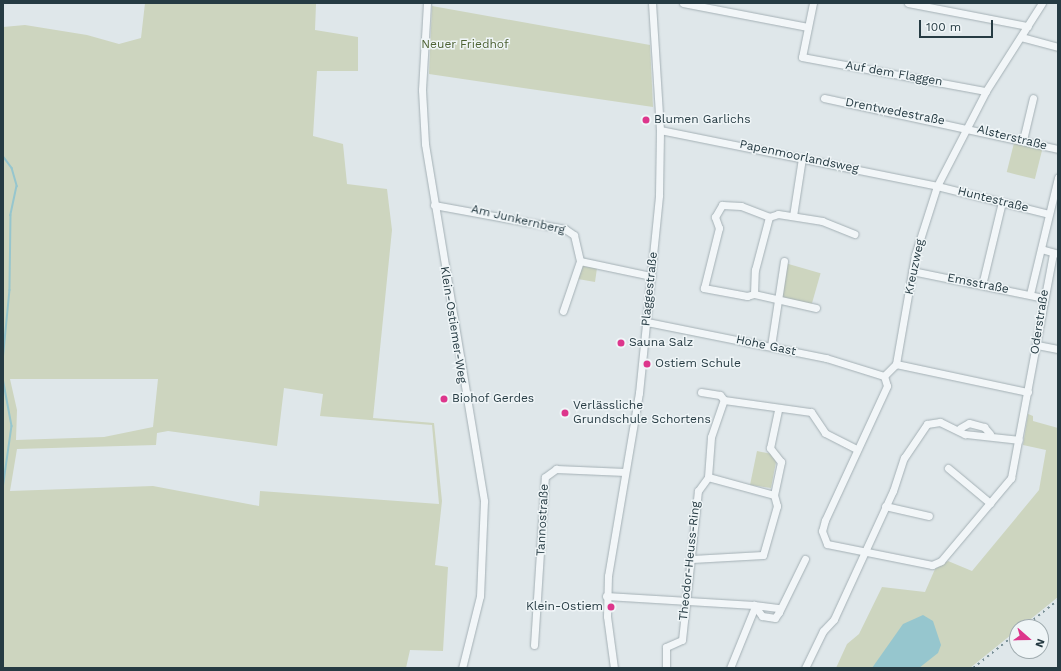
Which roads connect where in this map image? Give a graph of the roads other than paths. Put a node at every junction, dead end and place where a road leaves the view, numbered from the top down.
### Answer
1 (427, 3) edge
2 (652, 3) edge
3 (683, 3) edge
4 (813, 3) edge
5 (908, 3) edge
6 (1042, 3) edge
7 (1028, 26) junction
8 (808, 27) junction
9 (1021, 37) junction
10 (1058, 47) edge
11 (986, 91) junction
12 (824, 98) dead end
13 (1033, 98) dead end
14 (967, 126) junction
15 (660, 130) junction
16 (1023, 140) junction
17 (1058, 149) edge
18 (802, 158) junction
19 (1058, 178) edge
20 (937, 186) junction
21 (1002, 202) junction
22 (434, 205) junction
23 (1049, 214) junction
24 (793, 216) junction
25 (769, 217) junction
26 (855, 234) dead end
27 (1041, 249) junction
28 (1055, 253) edge
29 (580, 261) junction
30 (784, 262) dead end
31 (912, 271) junction
32 (651, 276) junction
33 (982, 285) junction
34 (754, 294) junction
35 (1030, 294) junction
36 (1044, 298) junction
37 (778, 300) junction
38 (816, 308) dead end
39 (563, 311) dead end
40 (647, 322) junction
41 (1037, 345) junction
42 (771, 346) junction
43 (1058, 349) edge
44 (896, 364) junction
45 (884, 376) junction
46 (700, 392) dead end
47 (1028, 392) junction
48 (724, 400) junction
49 (778, 410) junction
50 (960, 428) junction
51 (990, 434) junction
52 (1019, 440) junction
53 (856, 449) junction
54 (948, 468) dead end
55 (625, 472) junction
56 (708, 477) junction
57 (774, 495) junction
58 (990, 503) junction
59 (885, 506) junction
60 (929, 516) dead end
61 (864, 553) junction
62 (692, 559) junction
63 (805, 559) dead end
64 (606, 596) junction
65 (685, 601) junction
66 (754, 607) junction
67 (779, 612) junction
68 (534, 645) dead end
69 (462, 668) edge
70 (614, 668) edge
71 (666, 668) edge
72 (730, 668) edge
73 (805, 668) edge

1 - 22 street, Klein-Ostiemer-Weg
2 - 15 street, Plaggestraße
3 - 8 street
4 - 8 street
5 - 7 street
6 - 7 street, Kreuzweg
7 - 9 street, Kreuzweg
8 - 11 street, Auf dem Flaggen
9 - 10 street
9 - 11 street, Kreuzweg
11 - 14 street, Kreuzweg
12 - 14 street, Drentwedestraße
13 - 16 street
14 - 16 street, Alsterstraße
14 - 20 street, Kreuzweg
15 - 18 street, Papenmoorlandsweg
15 - 32 street, Plaggestraße
16 - 17 street, Alsterstraße
18 - 20 street, Papenmoorlandsweg
18 - 24 street
19 - 23 street, Oderstraße
20 - 21 street, Huntestraße
20 - 31 street, Kreuzweg
21 - 23 street, Huntestraße
21 - 33 street
22 - 29 street, Am Junkernberg
22 - 69 street, Klein-Ostiemer-Weg
23 - 27 street, Oderstraße
24 - 25 street
24 - 26 street
25 - 34 street
25 - 34 street
27 - 28 street
27 - 35 street, Oderstraße
28 - 36 street, Oderstraße
29 - 32 street
29 - 39 street
30 - 37 street
31 - 33 street, Emsstraße
31 - 44 street, Kreuzweg
32 - 40 street, Plaggestraße
33 - 35 street, Emsstraße
34 - 37 street
35 - 36 street, Emsstraße
36 - 41 street, Oderstraße
37 - 38 street
37 - 42 street
40 - 42 street, Hohe Gast
40 - 55 street, Plaggestraße
41 - 43 street
41 - 47 street, Oderstraße
42 - 45 street, Hohe Gast
44 - 45 street
44 - 47 street
45 - 53 street
46 - 48 street
47 - 52 street, Oderstraße
48 - 49 street
48 - 56 street, Theodor-Heuss-Ring
49 - 53 street
49 - 57 street
50 - 51 street
50 - 51 street
50 - 59 street
51 - 52 street
52 - 58 street, Oderstraße
53 - 61 street, Oderstraße
54 - 58 street
55 - 64 street, Plaggestraße
55 - 68 street, Tannostraße
56 - 57 street
56 - 62 street, Theodor-Heuss-Ring
57 - 62 street
58 - 61 street, Oderstraße
59 - 60 street
59 - 61 street
61 - 73 street
62 - 65 street, Theodor-Heuss-Ring
63 - 67 street
64 - 65 street
64 - 70 street, Plaggestraße
65 - 66 street
65 - 71 street, Theodor-Heuss-Ring
66 - 67 street
66 - 67 street
66 - 72 street

